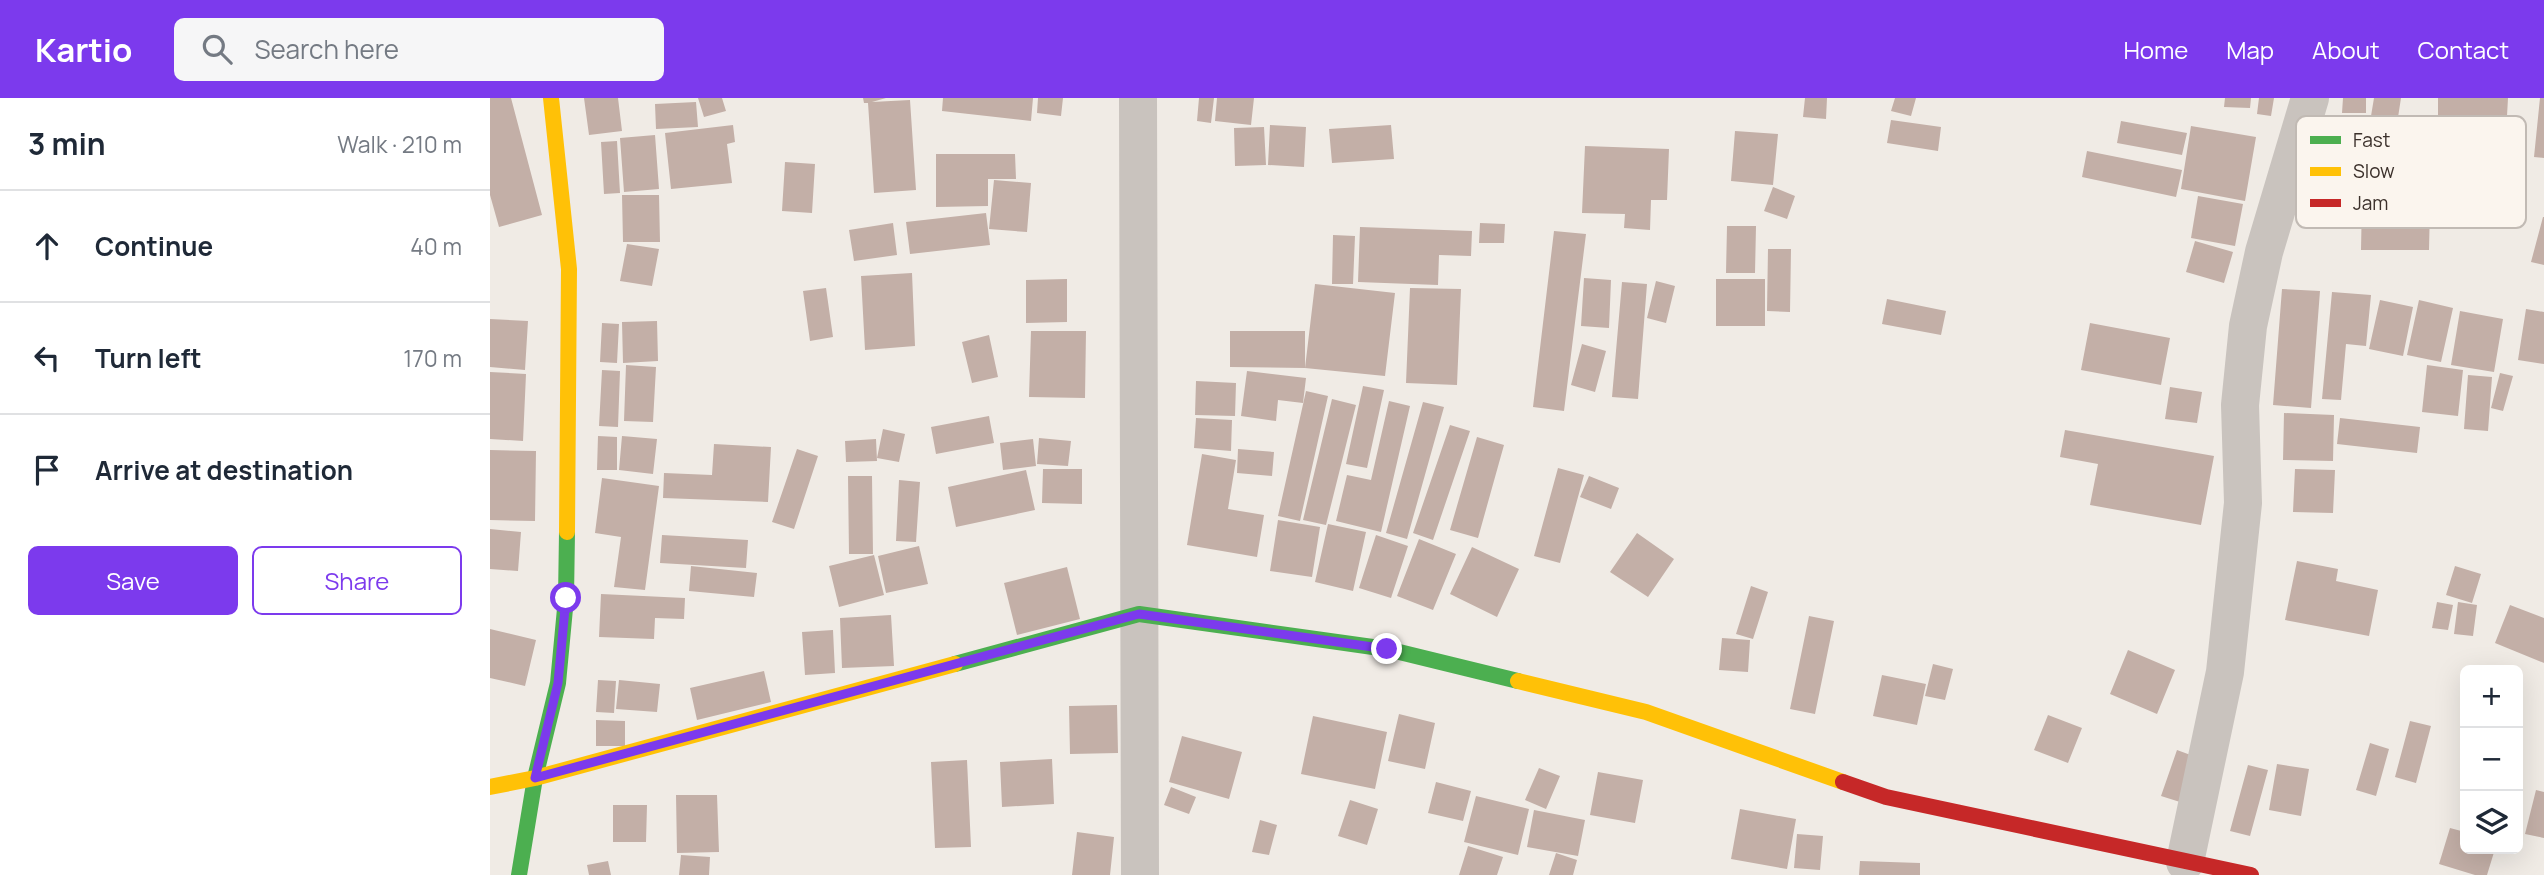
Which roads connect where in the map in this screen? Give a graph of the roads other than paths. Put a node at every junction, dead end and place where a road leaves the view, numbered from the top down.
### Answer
1 (551, 98) edge
2 (1138, 98) edge
3 (2309, 98) edge
4 (2304, 116) edge
5 (2296, 142) edge
6 (1139, 614) junction
7 (535, 778) junction
8 (490, 787) edge
9 (2185, 862) junction
10 (519, 875) edge
11 (1139, 875) edge
12 (2251, 875) edge

1 - 7 street
2 - 6 street
3 - 4 street
5 - 9 street
6 - 7 street
6 - 9 street
6 - 11 street
7 - 8 street
7 - 10 street
9 - 12 street

